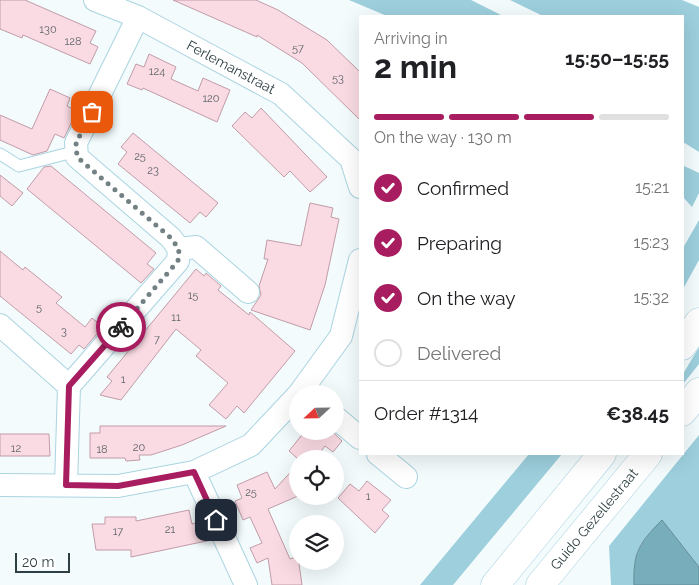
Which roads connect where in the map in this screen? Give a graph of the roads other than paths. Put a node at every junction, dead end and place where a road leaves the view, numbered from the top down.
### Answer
1 (95, 0) edge
2 (138, 17) junction
3 (76, 151) junction
4 (0, 154) edge
5 (355, 156) edge
6 (359, 181) edge
7 (179, 249) junction
8 (359, 266) edge
9 (248, 292) dead end
10 (699, 322) edge
11 (0, 325) edge
12 (684, 343) edge
13 (307, 385) edge
14 (69, 386) junction
15 (699, 392) edge
16 (289, 406) edge
17 (684, 410) edge
18 (344, 425) edge
19 (359, 437) edge
20 (379, 455) edge
21 (601, 455) edge
22 (647, 455) edge
23 (194, 472) junction
24 (406, 477) dead end
25 (0, 485) edge
26 (66, 485) junction
27 (246, 585) edge
28 (495, 585) edge
29 (540, 585) edge

1 - 2 street, Ferlemanstraat
2 - 3 street
2 - 5 street, Ferlemanstraat
3 - 4 lane
3 - 7 street
5 - 6 street, Ferlemanstraat
7 - 9 street
7 - 14 street
8 - 13 street
10 - 12 main road
11 - 14 street
14 - 26 street
15 - 17 main road
16 - 23 street
18 - 19 street
20 - 24 street
21 - 28 main road
22 - 29 main road, Guido Gezellestraat
23 - 26 street
23 - 27 street
25 - 26 street

